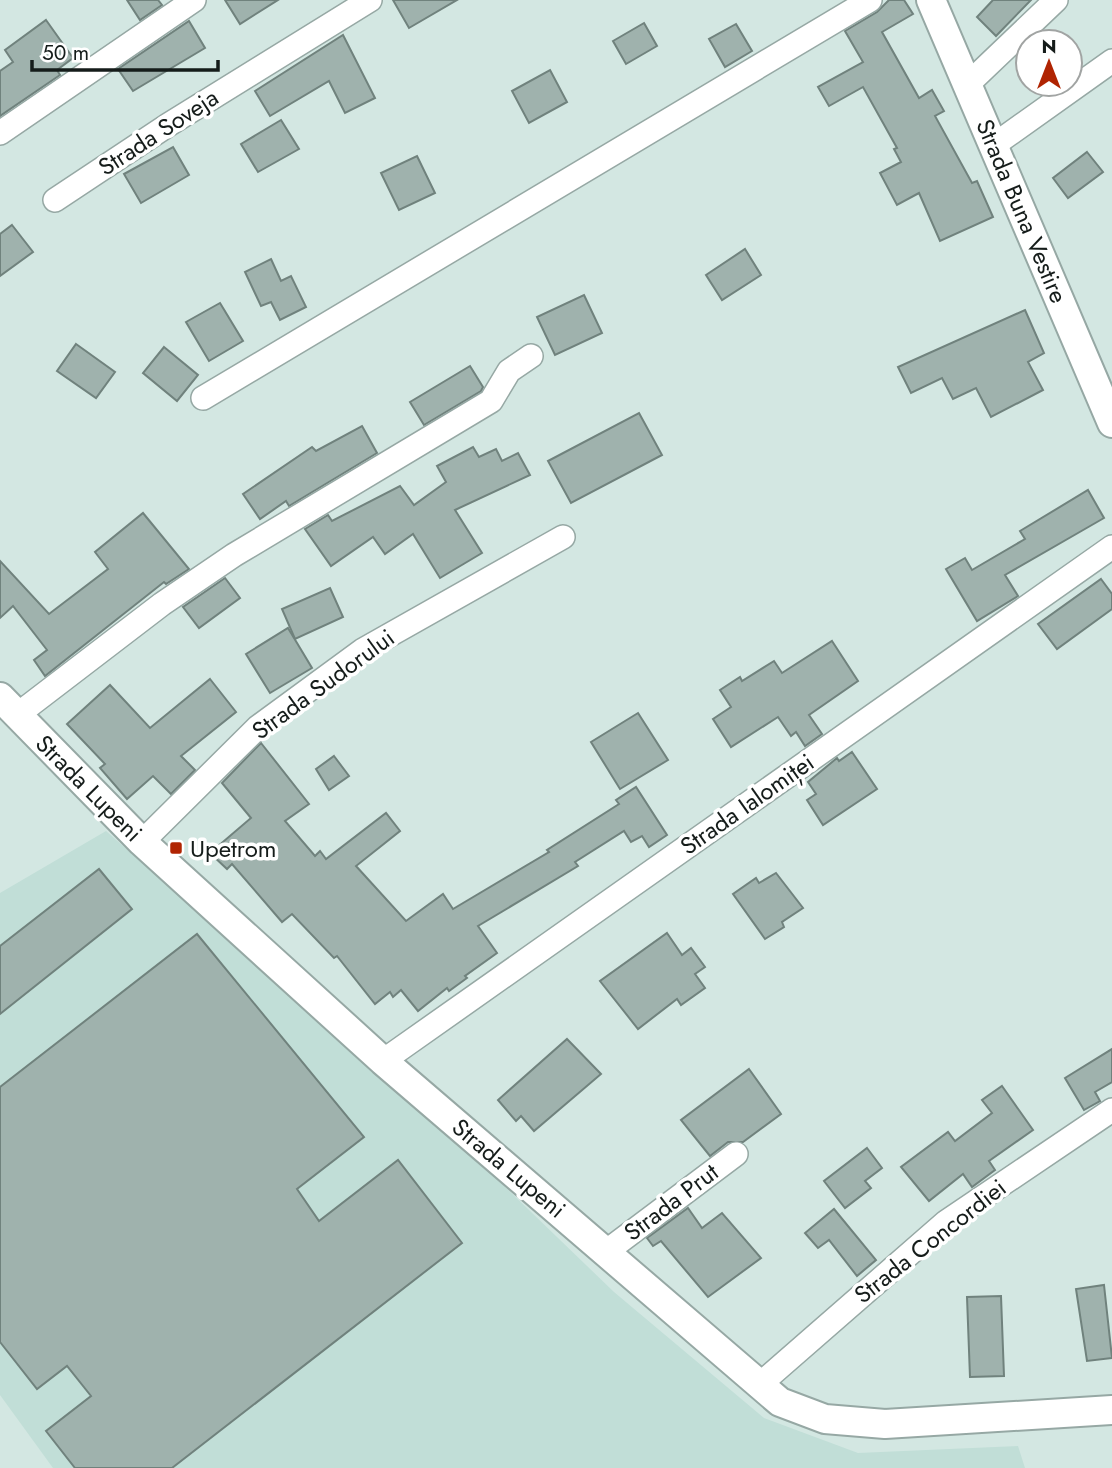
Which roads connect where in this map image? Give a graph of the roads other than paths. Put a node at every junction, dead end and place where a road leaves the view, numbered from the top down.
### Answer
1 (194, 0) edge
2 (370, 0) edge
3 (870, 0) edge
4 (931, 0) edge
5 (1056, 0) edge
6 (1112, 61) edge
7 (968, 85) junction
8 (0, 133) edge
9 (994, 145) junction
10 (55, 200) dead end
11 (531, 356) dead end
12 (203, 398) dead end
13 (1112, 423) edge
14 (563, 537) dead end
15 (1112, 547) edge
16 (8, 706) edge
17 (142, 842) junction
18 (383, 1061) junction
19 (1112, 1110) edge
20 (736, 1154) dead end
21 (607, 1251) junction
22 (758, 1386) junction
23 (1112, 1410) edge

1 - 8 street
2 - 10 street, Strada Soveja
3 - 12 street
4 - 7 street, Strada Buna Vestire
5 - 7 street
6 - 9 street
7 - 9 street, Strada Buna Vestire
9 - 13 street, Strada Buna Vestire
11 - 16 street
14 - 17 street, Strada Sudorului
15 - 18 street, Strada Ialomiței
16 - 17 street, Strada Lupeni
17 - 18 street, Strada Lupeni
18 - 21 street, Strada Lupeni
19 - 22 street, Strada Concordiei
20 - 21 street, Strada Prut
21 - 22 street, Strada Lupeni
22 - 23 street, Strada Lupeni

